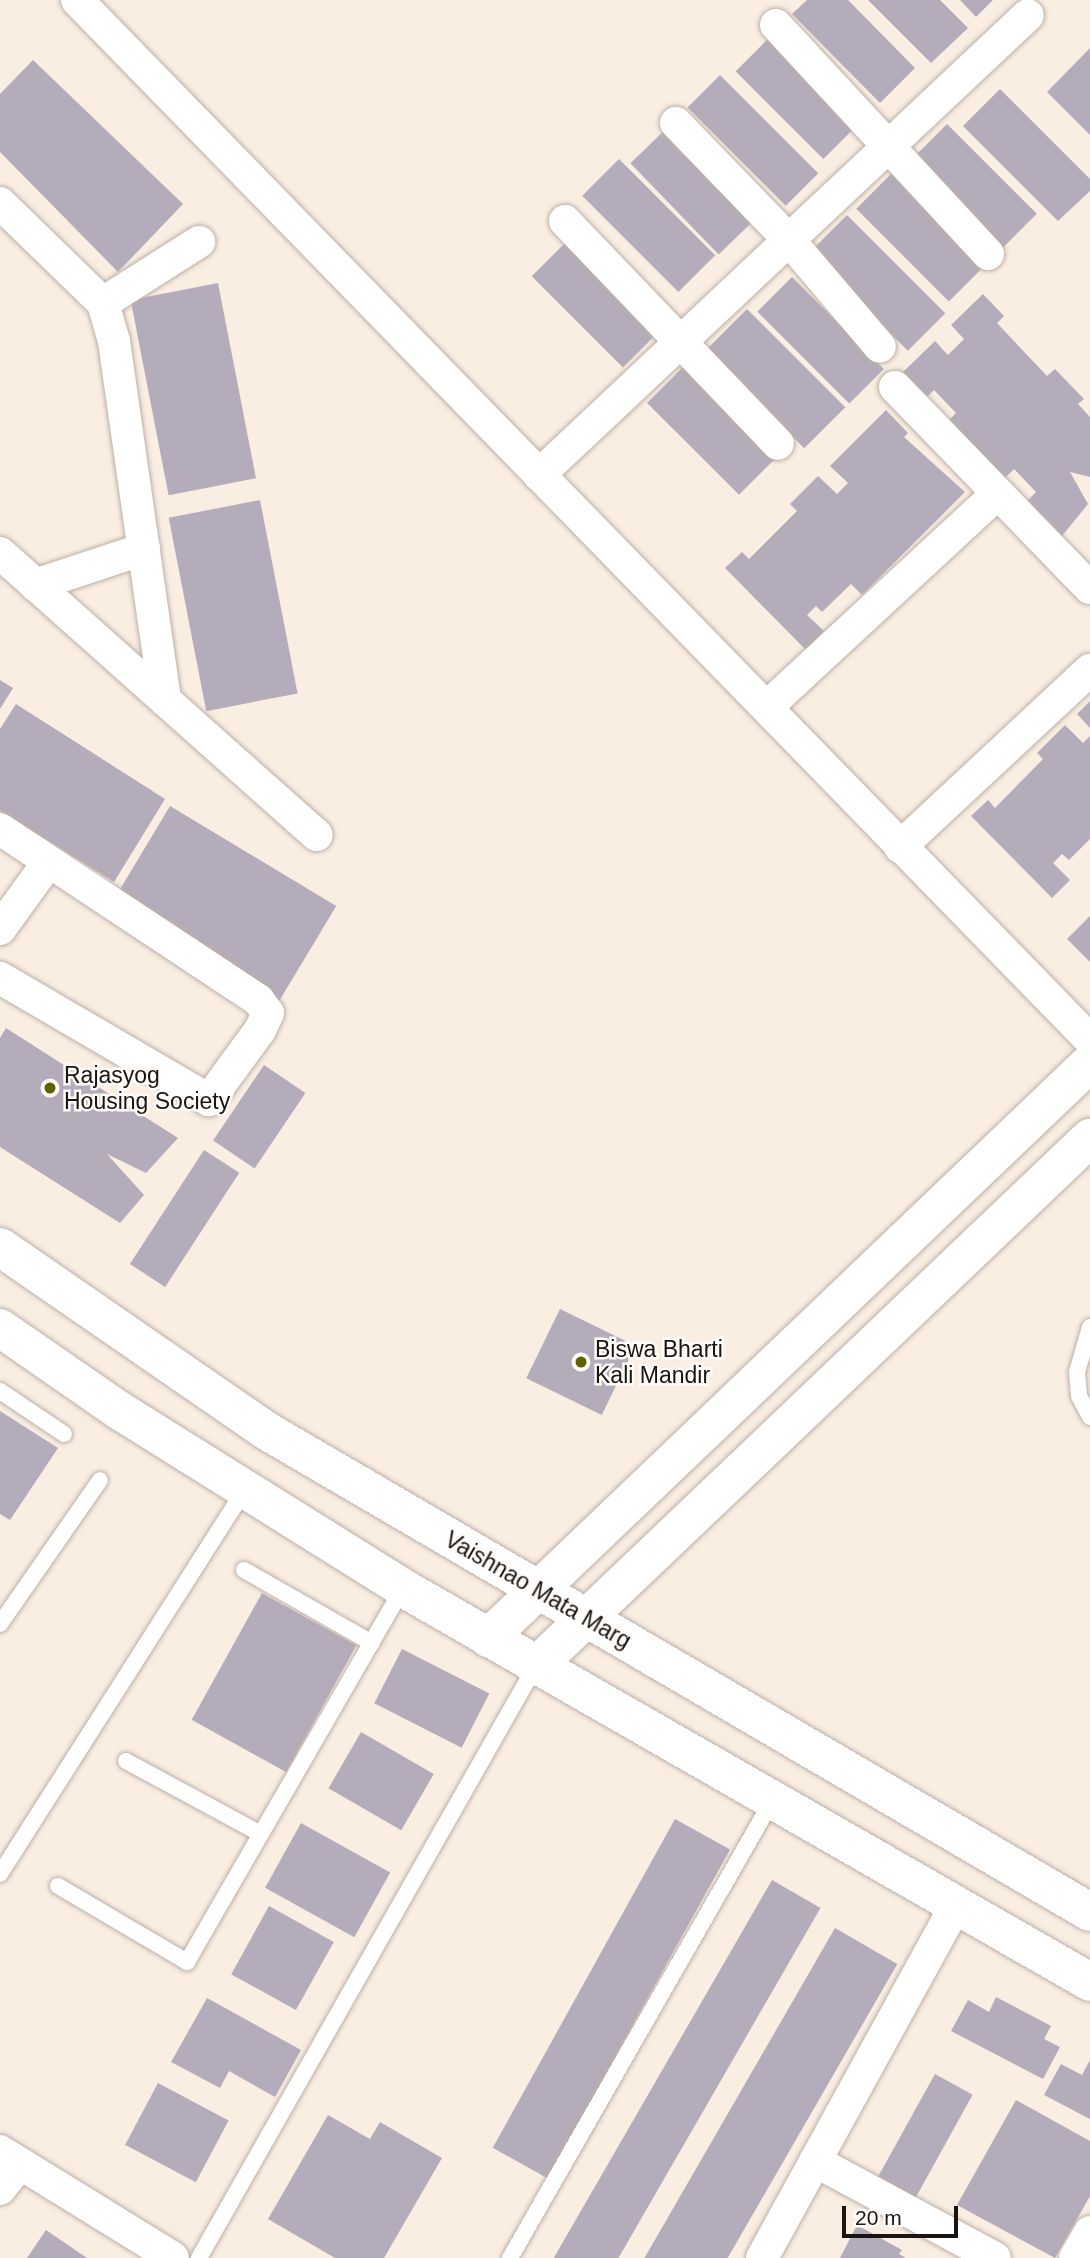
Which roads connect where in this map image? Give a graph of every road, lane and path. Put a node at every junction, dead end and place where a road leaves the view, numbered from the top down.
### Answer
1 (77, 0) edge
2 (1028, 15) dead end
3 (776, 25) dead end
4 (676, 123) dead end
5 (886, 149) junction
6 (0, 203) edge
7 (565, 220) dead end
8 (789, 240) junction
9 (199, 242) dead end
10 (988, 254) dead end
11 (103, 303) junction
12 (681, 341) junction
13 (880, 347) dead end
14 (895, 387) dead end
15 (778, 444) dead end
16 (539, 475) junction
17 (997, 494) junction
18 (144, 549) junction
19 (0, 553) edge
20 (36, 585) junction
21 (1090, 588) edge
22 (1090, 670) edge
23 (165, 700) junction
24 (768, 706) junction
25 (0, 829) edge
26 (316, 835) dead end
27 (900, 848) junction
28 (47, 864) junction
29 (0, 929) edge
30 (0, 978) edge
31 (1090, 1040) edge
32 (1090, 1063) edge
33 (1090, 1138) edge
34 (0, 1247) edge
35 (1090, 1327) edge
36 (0, 1328) edge
37 (0, 1391) edge
38 (1090, 1417) edge
39 (64, 1434) dead end
40 (100, 1480) dead end
41 (245, 1490) junction
42 (244, 1570) dead end
43 (403, 1588) junction
44 (538, 1590) junction
45 (585, 1617) junction
46 (0, 1624) edge
47 (488, 1638) junction
48 (372, 1643) junction
49 (535, 1667) junction
50 (126, 1761) dead end
51 (772, 1801) junction
52 (261, 1834) junction
53 (0, 1874) edge
54 (58, 1886) dead end
55 (957, 1903) junction
56 (1090, 1912) edge
57 (1090, 1982) edge
58 (815, 2161) junction
59 (6, 2168) edge
60 (1090, 2232) edge
61 (173, 2258) edge
62 (199, 2258) edge
63 (510, 2258) edge
64 (762, 2258) edge
65 (995, 2258) edge
66 (1075, 2258) edge

1 - 16 street
2 - 5 street
3 - 5 street
4 - 8 street
5 - 8 street
5 - 10 street
6 - 11 street
7 - 12 street
8 - 12 street
8 - 13 street
9 - 11 street
11 - 18 street
12 - 15 street
12 - 16 street
14 - 17 street
16 - 24 street
17 - 21 street
17 - 24 street
18 - 20 street
18 - 23 street
19 - 20 street
20 - 23 street
22 - 27 street
23 - 26 street
24 - 27 street
25 - 28 street
27 - 31 street
28 - 29 street
28 - 30 street
32 - 44 main road
33 - 45 main road
34 - 44 main road, Vaishnao Mata Marg
35 - 38 lane
36 - 41 main road
37 - 39 lane
40 - 46 lane
41 - 43 main road
41 - 53 lane
42 - 48 lane
43 - 47 main road
43 - 48 lane
44 - 45 main road, Vaishnao Mata Marg
44 - 47 main road
45 - 49 main road
45 - 56 main road, Vaishnao Mata Marg
47 - 49 main road
48 - 52 lane
49 - 51 main road
49 - 62 lane
50 - 52 lane
51 - 55 main road
51 - 63 lane
52 - 54 lane
55 - 57 main road
55 - 58 street
58 - 64 street
58 - 65 street
59 - 61 street
60 - 66 street

